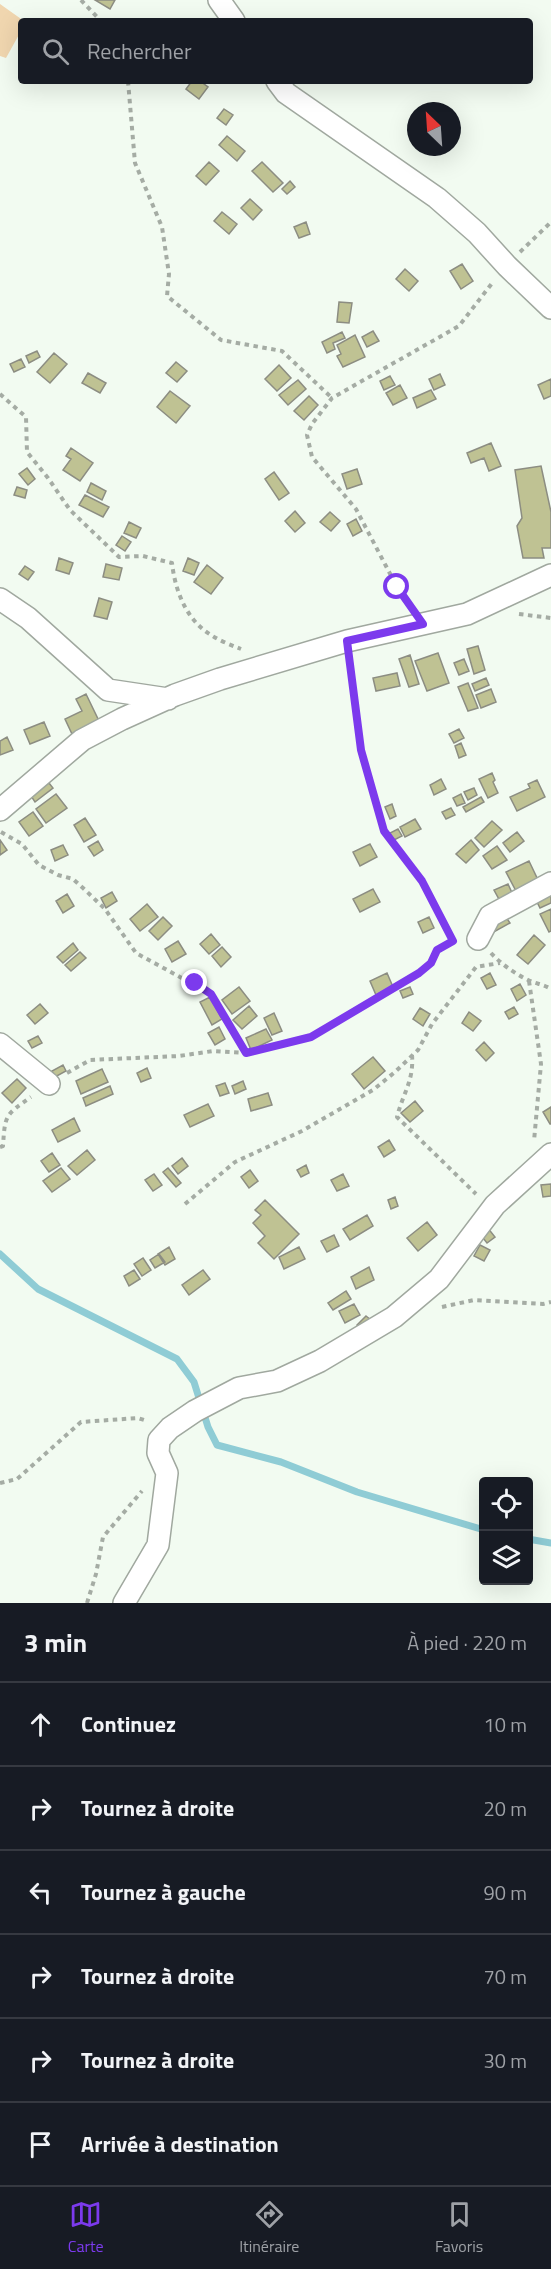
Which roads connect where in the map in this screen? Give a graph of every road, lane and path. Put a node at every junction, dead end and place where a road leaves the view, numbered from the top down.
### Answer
1 (81, 0) edge
2 (219, 0) edge
3 (98, 18) edge
4 (232, 18) edge
5 (128, 84) edge
6 (279, 84) edge
7 (551, 222) edge
8 (507, 266) junction
9 (551, 308) edge
10 (0, 394) edge
11 (332, 398) junction
12 (551, 575) edge
13 (0, 599) edge
14 (423, 624) junction
15 (347, 641) junction
16 (242, 650) dead end
17 (168, 699) junction
18 (0, 810) edge
19 (0, 831) edge
20 (551, 883) edge
21 (478, 939) junction
22 (453, 941) junction
23 (500, 963) junction
24 (530, 981) junction
25 (551, 989) edge
26 (0, 1044) edge
27 (246, 1053) junction
28 (412, 1054) junction
29 (49, 1084) junction
30 (0, 1147) edge
31 (551, 1154) edge
32 (531, 1172) junction
33 (185, 1204) dead end
34 (495, 1205) junction
35 (551, 1302) edge
36 (440, 1307) dead end
37 (170, 1428) junction
38 (163, 1464) junction
39 (0, 1483) edge
40 (87, 1603) edge
41 (124, 1603) edge

1 - 3 path
2 - 4 street
5 - 11 path
6 - 8 street
7 - 8 path
8 - 9 street
8 - 11 path
10 - 16 path
11 - 14 path
12 - 14 street
13 - 17 street
14 - 15 street
15 - 17 street
15 - 22 path
17 - 18 street
19 - 27 path
20 - 21 street
21 - 22 path
21 - 23 path
22 - 27 path
23 - 24 path
23 - 28 path
24 - 25 path
24 - 32 path
26 - 29 street
27 - 29 path
28 - 33 path
28 - 34 path
29 - 30 path
31 - 32 street
32 - 34 street
34 - 37 street
35 - 36 path
37 - 38 street
37 - 39 path
38 - 40 path
38 - 41 street

